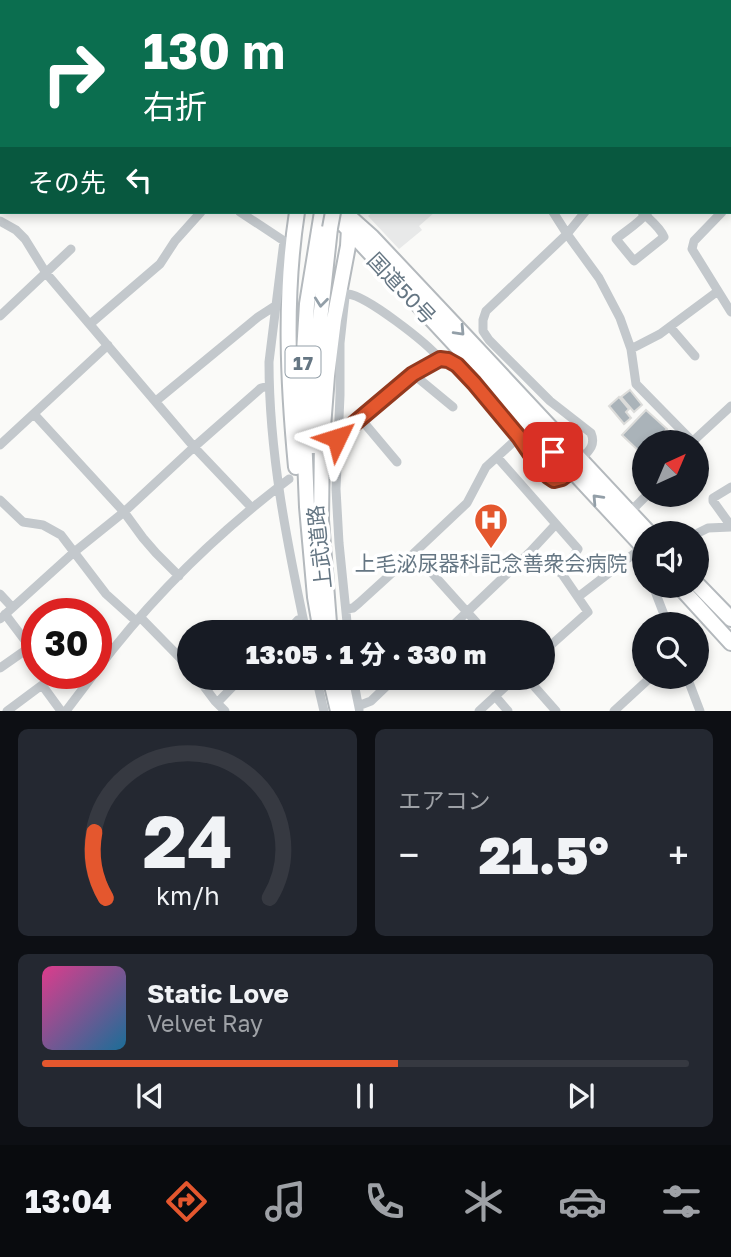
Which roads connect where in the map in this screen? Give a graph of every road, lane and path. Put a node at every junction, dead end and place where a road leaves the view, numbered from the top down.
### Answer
1 (199, 214) edge
2 (243, 214) edge
3 (297, 214) edge
4 (305, 214) edge
5 (554, 214) edge
6 (582, 214) edge
7 (644, 214) edge
8 (646, 214) edge
9 (720, 214) edge
10 (328, 216) edge
11 (349, 218) edge
12 (0, 221) edge
13 (567, 234) junction
14 (71, 249) dead end
15 (292, 262) junction
16 (381, 264) junction
17 (344, 268) junction
18 (46, 273) junction
19 (718, 291) junction
20 (275, 306) junction
21 (731, 312) edge
22 (0, 316) edge
23 (90, 324) junction
24 (670, 327) junction
25 (108, 345) junction
26 (631, 349) junction
27 (695, 356) dead end
28 (440, 359) junction
29 (413, 374) junction
30 (269, 386) junction
31 (156, 401) junction
32 (453, 407) dead end
33 (731, 407) edge
34 (34, 414) junction
35 (360, 418) junction
36 (680, 430) edge
37 (705, 430) edge
38 (519, 437) junction
39 (337, 438) junction
40 (0, 445) edge
41 (328, 445) dead end
42 (194, 447) junction
43 (497, 457) junction
44 (397, 462) dead end
45 (576, 465) junction
46 (289, 479) dead end
47 (279, 486) junction
48 (731, 486) edge
49 (0, 500) edge
50 (252, 508) junction
51 (634, 508) edge
52 (124, 512) junction
53 (630, 512) junction
54 (638, 521) edge
55 (556, 524) junction
56 (731, 527) edge
57 (709, 528) edge
58 (632, 540) edge
59 (530, 552) junction
60 (73, 553) junction
61 (414, 553) junction
62 (632, 557) edge
63 (562, 574) junction
64 (178, 576) junction
65 (0, 594) edge
66 (709, 596) edge
67 (315, 597) junction
68 (578, 597) junction
69 (690, 598) edge
70 (346, 609) junction
71 (467, 612) junction
72 (6, 613) edge
73 (138, 619) junction
74 (303, 619) joint
75 (731, 619) edge
76 (298, 620) edge
77 (324, 620) edge
78 (326, 620) edge
79 (326, 620) edge
80 (347, 620) edge
81 (459, 620) edge
82 (474, 620) edge
83 (555, 642) edge
84 (731, 643) edge
85 (112, 651) edge
86 (177, 656) edge
87 (0, 668) edge
88 (81, 689) edge
89 (638, 689) edge
90 (692, 689) edge
91 (207, 690) edge
92 (230, 690) edge
93 (319, 690) edge
94 (333, 690) edge
95 (347, 690) edge
96 (354, 690) edge
97 (382, 690) edge
98 (502, 690) edge
99 (537, 690) edge
100 (495, 696) junction
101 (217, 703) junction
102 (355, 709) edge
103 (7, 711) edge
104 (64, 711) edge
105 (225, 711) edge
106 (324, 711) edge
107 (338, 711) edge
108 (479, 711) edge
109 (508, 711) edge
110 (556, 711) edge
111 (614, 711) edge
112 (700, 711) edge

1 - 23 street
2 - 20 street
3 - 15 highway, 17
4 - 15 highway, 17
5 - 13 street
6 - 13 street
7 - 8 street
9 - 19 street
10 - 11 highway, 国道50号
10 - 67 highway, 上武道路 / 17
10 -> 78 highway, 上武道路 / 17
11 - 16 highway, 国道50号
11 - 17 highway, 17
11 -> 45 highway, 国道50号
12 - 18 street
13 - 26 street
13 - 45 street
14 - 18 street
15 - 67 highway, 17
16 - 17 highway
16 - 45 highway, 国道50号
17 - 79 highway, 17
18 - 22 street
18 - 23 street
19 - 21 street
19 - 24 street
20 - 30 street
20 - 31 street
23 - 25 street
24 - 26 street
24 - 27 street
25 - 31 street
25 - 34 street
26 - 36 street
28 - 29 street
28 - 38 street
28 - 39 street
29 - 32 street
29 - 35 street
30 - 42 street
30 - 47 street
31 - 42 street
33 - 37 street
34 - 40 street
34 - 52 street
35 - 39 street
35 - 44 street
38 - 43 street
38 - 45 street
39 - 41 street
39 - 70 street
42 - 50 street
42 - 52 street
43 - 55 street
43 - 61 street
45 - 53 highway, 国道50号
58 -> 45 highway, 国道50号
46 - 47 street
47 - 50 street
47 - 74 street
48 - 56 street
49 - 60 street
50 - 64 street
51 - 53 street
52 - 60 street
52 - 64 street
53 - 54 highway, 国道50号
55 - 59 street
55 - 63 street
56 - 57 street
59 - 63 street
59 - 71 street
60 - 72 street
60 - 73 street
61 - 70 street
61 - 71 street
62 - 68 street
63 - 68 street
64 - 73 street
65 - 72 street
66 - 75 highway
67 - 77 highway, 上武道路 / 17
68 - 83 street
69 - 84 highway
70 - 80 street
71 - 81 street
71 - 82 street
72 - 87 street
73 - 85 street
73 - 86 street
74 - 76 street
88 - 104 street
89 - 111 street
90 - 112 street
91 - 101 street
92 - 101 street
93 - 106 street
94 - 107 highway
95 - 102 highway
96 - 102 street
97 - 102 street
98 - 100 street
99 - 110 street
100 - 108 street
100 - 109 street
101 - 105 street
103 - 104 street

